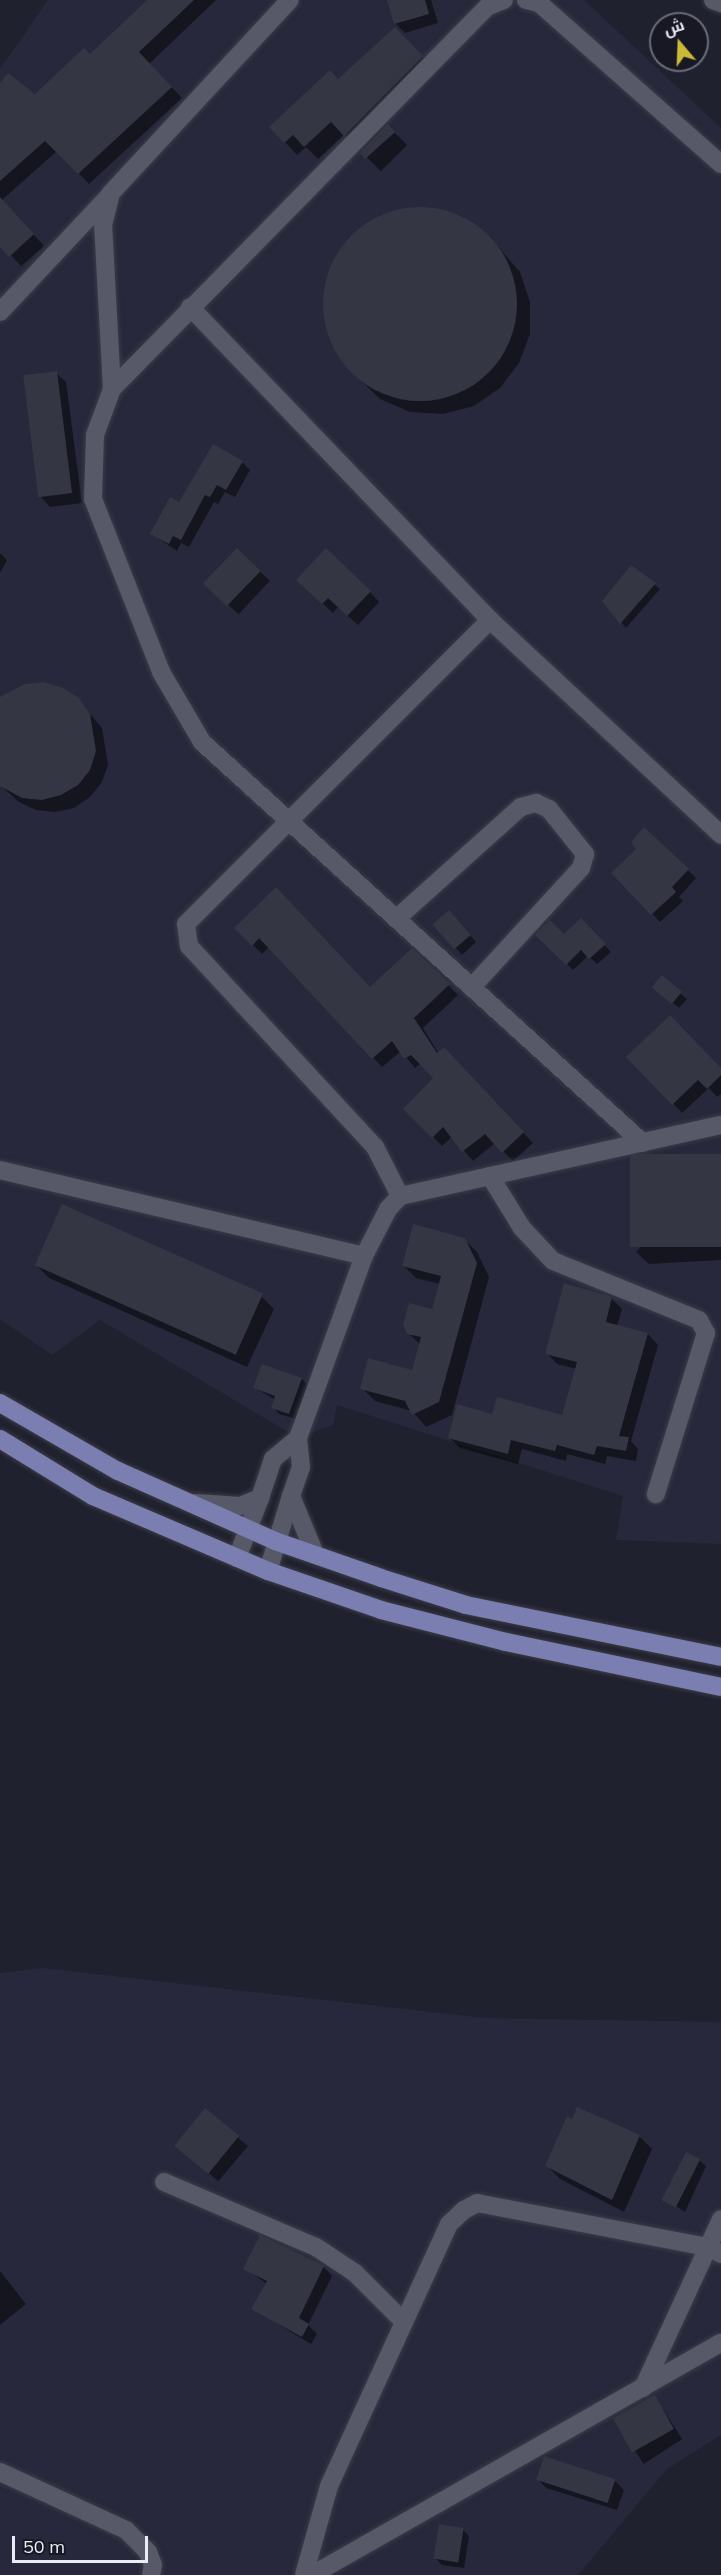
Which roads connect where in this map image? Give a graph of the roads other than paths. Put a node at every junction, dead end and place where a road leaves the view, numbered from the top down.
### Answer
1 (290, 0) edge
2 (504, 0) edge
3 (526, 0) edge
4 (713, 0) edge
5 (721, 3) edge
6 (721, 164) edge
7 (111, 193) junction
8 (190, 307) junction
9 (0, 312) edge
10 (112, 389) junction
11 (490, 620) junction
12 (287, 820) junction
13 (721, 835) edge
14 (396, 919) junction
15 (472, 987) junction
16 (721, 1125) edge
17 (643, 1143) junction
18 (0, 1170) edge
19 (490, 1176) junction
20 (400, 1196) junction
21 (364, 1256) junction
22 (0, 1403) edge
23 (297, 1438) junction
24 (0, 1439) edge
25 (656, 1494) dead end
26 (291, 1496) junction
27 (260, 1498) junction
28 (185, 1502) junction
29 (248, 1528) junction
30 (276, 1541) junction
31 (315, 1554) junction
32 (237, 1558) junction
33 (268, 1571) junction
34 (721, 1657) edge
35 (721, 1687) edge
36 (164, 2182) dead end
37 (721, 2219) edge
38 (715, 2250) edge
39 (403, 2321) junction
40 (721, 2343) edge
41 (643, 2388) junction
42 (0, 2472) edge
43 (151, 2575) edge
44 (304, 2575) edge
45 (312, 2575) edge

1 - 7 street
2 - 8 street
3 - 6 street
4 - 5 street
7 - 9 street
7 - 10 street
8 - 10 street
8 - 11 street
10 - 12 street
11 - 12 street
11 - 13 street
12 - 14 street
12 - 20 street
14 - 15 street
14 - 15 street
15 - 17 street
16 - 17 street
17 - 19 street
18 - 21 street
19 - 20 street
19 - 25 street
20 - 21 street
21 - 23 street
22 - 28 main road
23 - 26 street
23 - 27 street
24 - 32 main road
26 - 30 street
26 - 31 street
27 - 28 street
27 - 29 street
28 - 29 main road
29 - 30 main road
29 - 32 street
30 - 31 main road
30 - 33 street
31 - 34 main road
32 - 33 main road
33 - 35 main road
36 - 39 street
37 - 38 street
38 - 39 street
38 - 41 street
39 - 44 street
40 - 41 street
41 - 45 street
42 - 43 street

